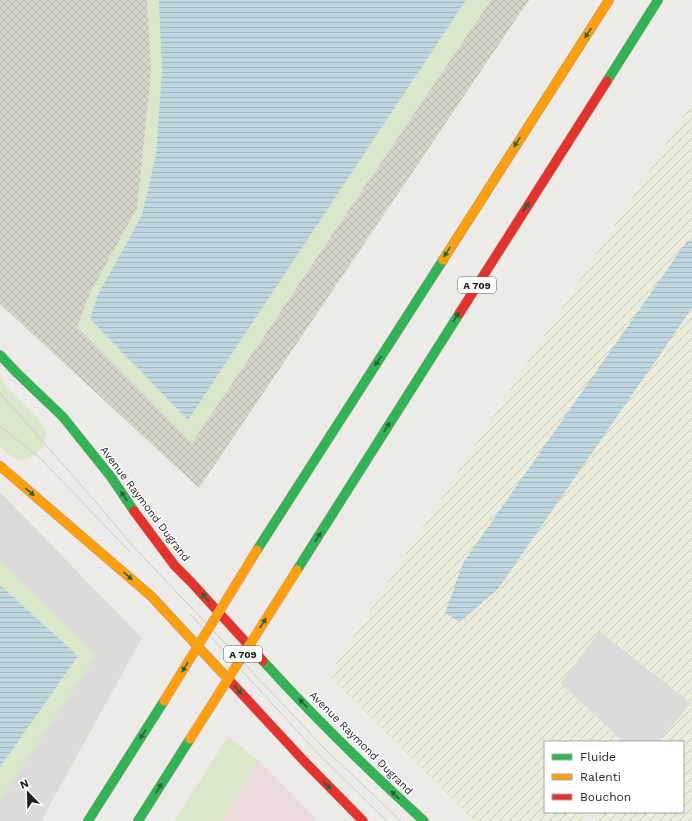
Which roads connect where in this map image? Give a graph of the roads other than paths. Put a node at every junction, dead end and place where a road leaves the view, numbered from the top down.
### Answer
1 (609, 0) edge
2 (658, 0) edge
3 (0, 355) edge
4 (0, 466) edge
5 (88, 821) edge
6 (138, 821) edge
7 (363, 821) edge
8 (424, 821) edge

1 -> 5 main road, bridge
6 -> 2 main road, A 709, bridge
8 -> 3 main road, Avenue Raymond Dugrand
4 -> 7 main road

